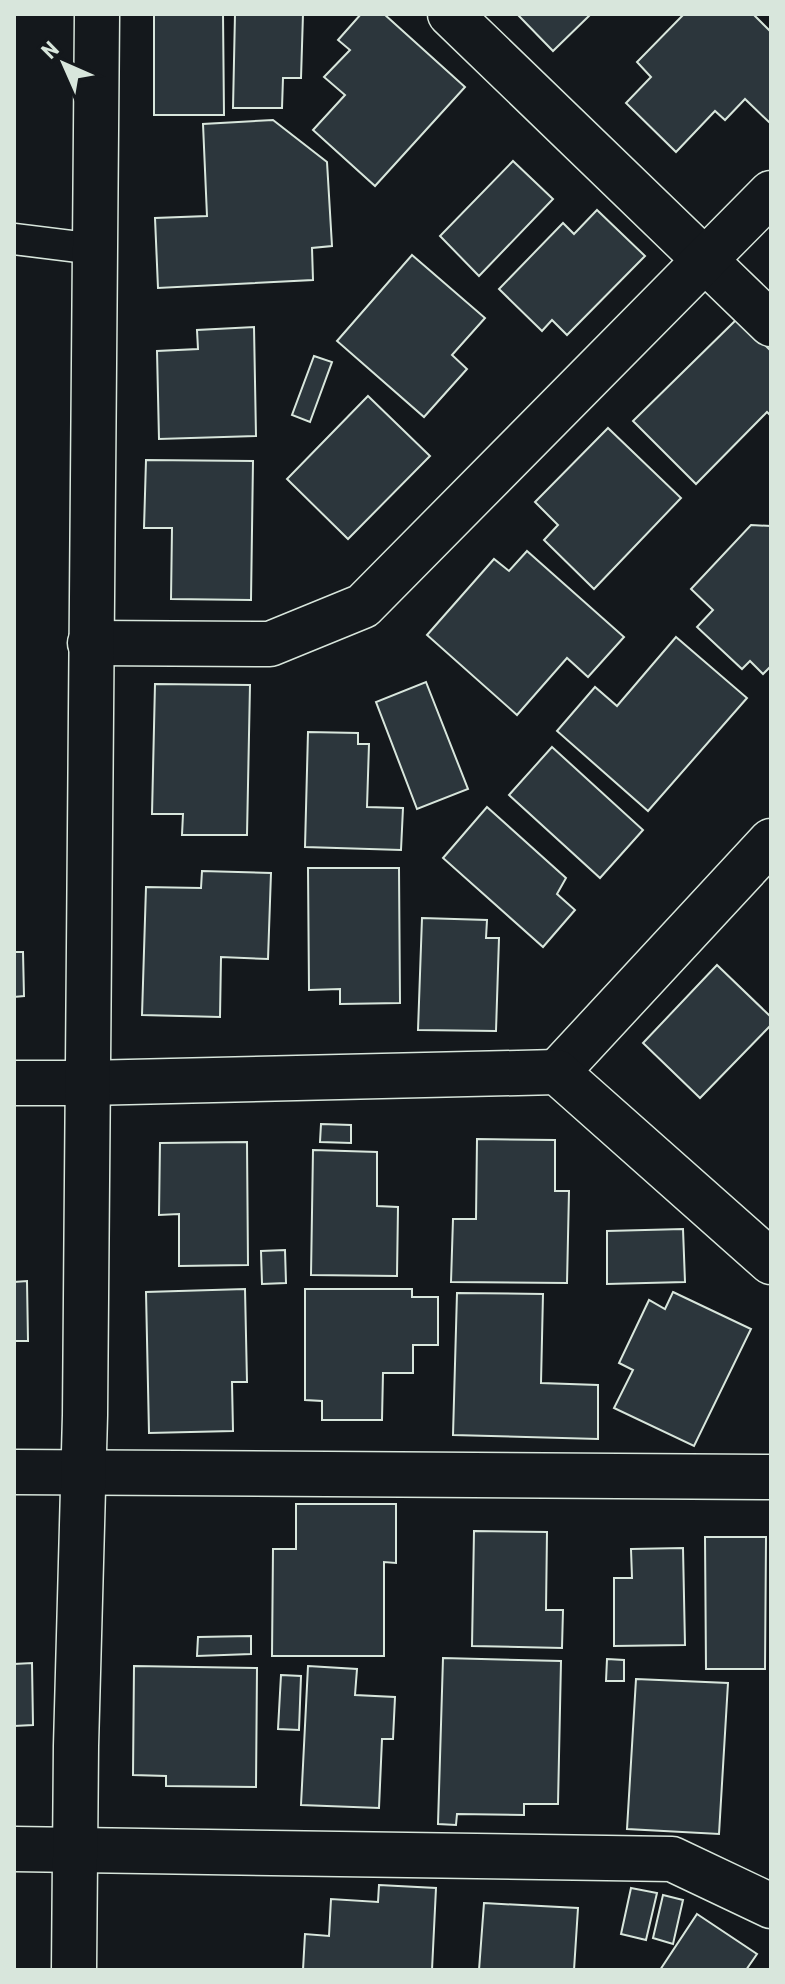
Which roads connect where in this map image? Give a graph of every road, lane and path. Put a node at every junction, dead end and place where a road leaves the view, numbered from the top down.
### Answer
1 (97, 14) edge
2 (450, 14) edge
3 (771, 193) edge
4 (14, 239) edge
5 (95, 249) junction
6 (704, 259) junction
7 (771, 324) edge
8 (90, 643) junction
9 (771, 841) edge
10 (557, 1072) junction
11 (14, 1083) edge
12 (86, 1083) junction
13 (771, 1262) edge
14 (14, 1472) edge
15 (83, 1472) junction
16 (771, 1477) edge
17 (76, 1848) junction
18 (14, 1849) edge
19 (771, 1906) edge
20 (74, 1970) edge

1 - 5 street
2 - 6 street
3 - 6 street
4 - 5 lane
5 - 8 street
6 - 7 street
6 - 8 street
8 - 12 street
9 - 10 street
10 - 12 street
10 - 13 street
11 - 12 street
12 - 15 street
14 - 15 street
15 - 16 street
15 - 17 street
17 - 18 street
17 - 19 street
17 - 20 street

